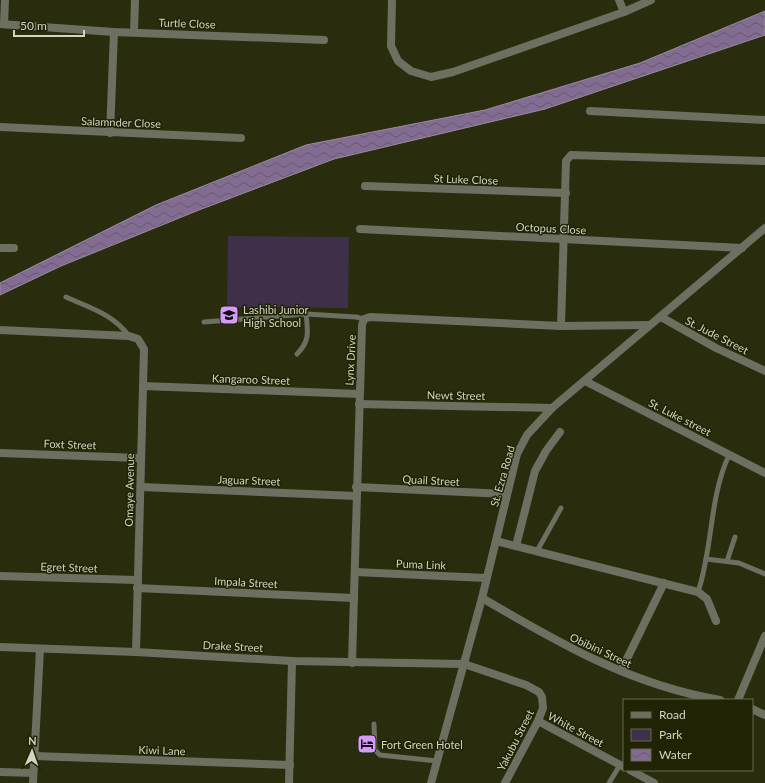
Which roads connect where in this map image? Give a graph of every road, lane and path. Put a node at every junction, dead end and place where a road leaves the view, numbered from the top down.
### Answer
1 (5, 0) edge
2 (135, 0) edge
3 (392, 0) edge
4 (619, 0) edge
5 (652, 0) edge
6 (624, 12) junction
7 (2, 24) edge
8 (114, 32) junction
9 (134, 32) junction
10 (324, 40) dead end
11 (590, 111) dead end
12 (765, 120) edge
13 (0, 127) edge
14 (110, 133) junction
15 (241, 138) dead end
16 (765, 161) edge
17 (365, 186) dead end
18 (566, 193) junction
19 (765, 228) edge
20 (360, 229) dead end
21 (564, 239) junction
22 (0, 248) edge
23 (14, 248) dead end
24 (742, 248) junction
25 (66, 297) dead end
26 (306, 314) junction
27 (660, 317) junction
28 (364, 319) junction
29 (204, 322) dead end
30 (649, 325) junction
31 (560, 326) junction
32 (0, 330) edge
33 (129, 336) junction
34 (297, 354) dead end
35 (765, 370) edge
36 (585, 381) junction
37 (143, 386) junction
38 (359, 394) junction
39 (359, 404) junction
40 (552, 408) junction
41 (560, 432) dead end
42 (0, 452) edge
43 (729, 455) junction
44 (140, 458) junction
45 (765, 474) edge
46 (141, 487) junction
47 (356, 487) junction
48 (506, 494) junction
49 (356, 496) junction
50 (561, 508) dead end
51 (735, 537) dead end
52 (496, 541) junction
53 (516, 546) junction
54 (537, 551) junction
55 (706, 559) junction
56 (727, 561) junction
57 (355, 572) junction
58 (765, 574) edge
59 (0, 576) edge
60 (486, 578) junction
61 (664, 582) junction
62 (137, 584) junction
63 (698, 592) junction
64 (354, 598) junction
65 (482, 598) junction
66 (716, 621) dead end
67 (765, 636) edge
68 (0, 647) edge
69 (40, 649) junction
70 (136, 652) junction
71 (292, 661) junction
72 (352, 663) junction
73 (464, 664) junction
74 (621, 671) junction
75 (714, 699) edge
76 (738, 699) edge
77 (753, 709) edge
78 (765, 715) edge
79 (538, 721) junction
80 (374, 724) dead end
81 (34, 756) junction
82 (437, 761) junction
83 (290, 765) junction
84 (622, 766) edge
85 (632, 771) edge
86 (0, 772) edge
87 (33, 773) junction
88 (33, 783) edge
89 (289, 783) edge
90 (431, 783) edge
91 (505, 783) edge
92 (609, 783) edge
93 (654, 783) edge

1 - 7 street
2 - 9 street
3 - 6 street
4 - 6 street
5 - 6 street
7 - 8 street, Turtle Close
8 - 9 street, Turtle Close
8 - 14 street
9 - 10 street, Turtle Close
11 - 12 street
13 - 14 street, Salamnder Close
14 - 15 street, Salamnder Close
16 - 18 street
17 - 18 street, St Luke Close
18 - 21 street
19 - 24 street, St. Ezra Road
20 - 21 street, Octopus Close
21 - 24 street, Octopus Close
21 - 31 street
22 - 23 street
24 - 27 street, St. Ezra Road
25 - 33 lane
26 - 28 lane
26 - 29 lane
26 - 34 lane
27 - 30 street, St. Ezra Road
27 - 35 street, St. Jude Street
28 - 31 street
28 - 38 street, Lynx Drive
30 - 31 street
30 - 36 street, St. Ezra Road
32 - 33 street
33 - 37 street, Omaye Avenue
36 - 40 street, St. Ezra Road
36 - 43 street, St. Luke street
37 - 38 street, Kangaroo Street
37 - 44 street, Omaye Avenue
38 - 39 street, Lynx Drive
39 - 40 street, Newt Street
39 - 47 street, Lynx Drive
40 - 48 street, St. Ezra Road
41 - 53 street
42 - 44 street, Foxt Street
43 - 45 street, St. Luke street
43 - 55 lane
44 - 46 street, Omaye Avenue
46 - 49 street, Jaguar Street
46 - 62 street, Omaye Avenue
47 - 48 street, Quail Street
47 - 49 street, Lynx Drive
48 - 52 street, St. Ezra Road
49 - 57 street, Lynx Drive
50 - 54 lane
51 - 56 lane
52 - 53 street
52 - 60 street, St. Ezra Road
53 - 54 street
54 - 61 street
55 - 56 lane
55 - 63 lane
56 - 58 lane
57 - 60 street, Puma Link
57 - 64 street, Lynx Drive
59 - 62 street, Egret Street
60 - 65 street, St. Ezra Road
61 - 63 street
61 - 74 street
62 - 64 street, Impala Street
62 - 70 street, Omaye Avenue
63 - 66 street
64 - 72 street, Lynx Drive
65 - 73 street, St. Ezra Road
65 - 74 street, Obibini Street
67 - 76 street
68 - 69 street, Drake Street
69 - 70 street, Drake Street
69 - 81 street
70 - 71 street, Drake Street
71 - 72 street, Drake Street
71 - 83 street
72 - 73 street, Drake Street
73 - 79 street, Yakubu Street
73 - 82 street, St. Ezra Road
74 - 75 street, Obibini Street
77 - 78 street
79 - 84 street, White Street
79 - 91 street, Yakubu Street
80 - 82 lane
81 - 83 street, Kiwi Lane
81 - 87 street
82 - 90 street, St. Ezra Road
83 - 89 street
84 - 92 lane
85 - 93 street
86 - 87 street
87 - 88 street

